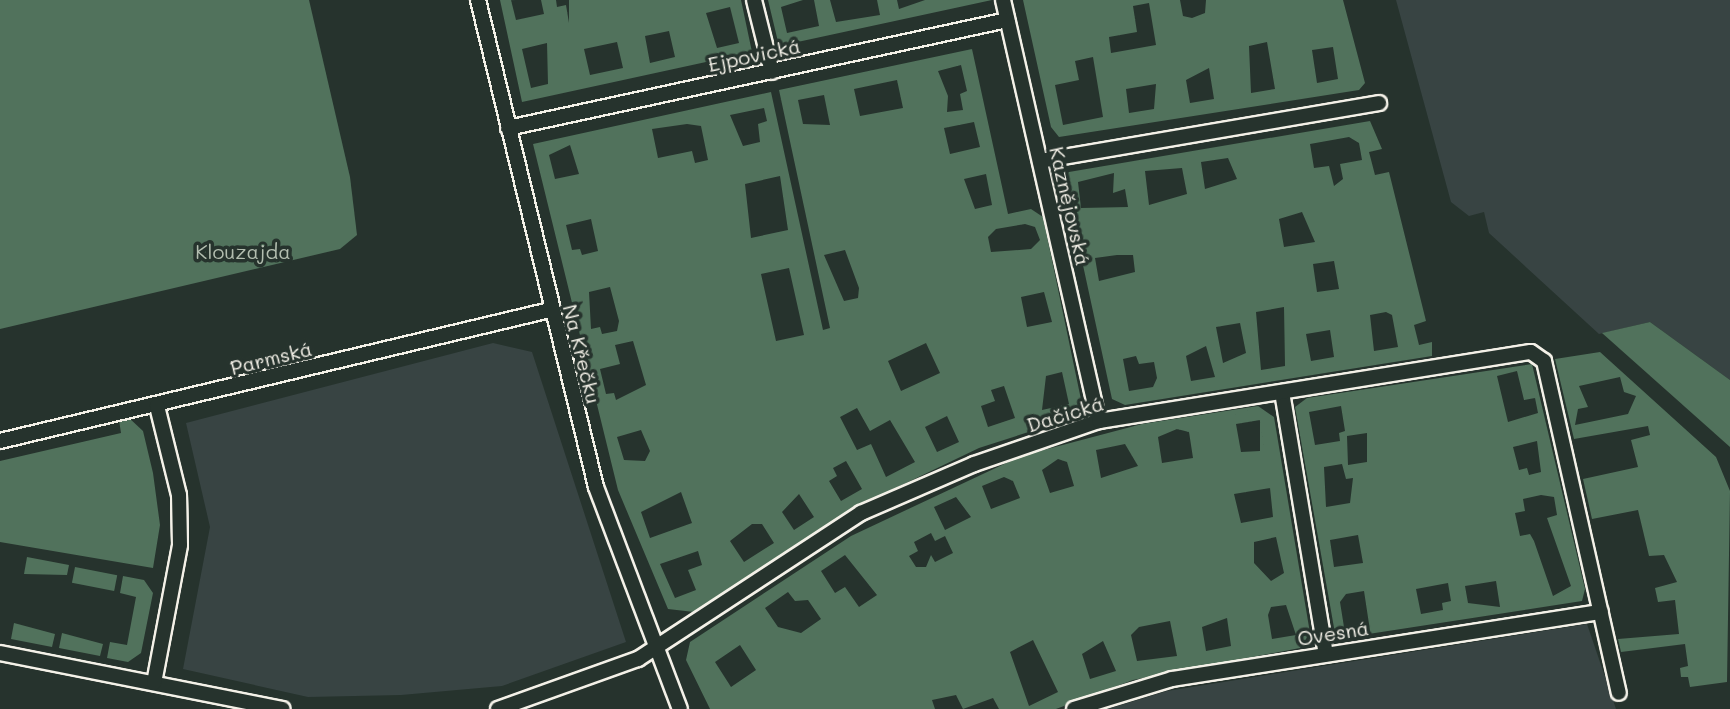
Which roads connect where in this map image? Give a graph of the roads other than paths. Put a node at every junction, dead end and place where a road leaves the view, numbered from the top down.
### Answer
1 (478, 0) edge
2 (754, 0) edge
3 (1003, 0) edge
4 (1007, 20) junction
5 (772, 72) junction
6 (1379, 103) dead end
7 (508, 128) junction
8 (1040, 161) junction
9 (550, 310) junction
10 (1282, 392) junction
11 (157, 406) junction
12 (1099, 421) junction
13 (0, 441) edge
14 (1601, 612) junction
15 (658, 646) junction
16 (0, 653) edge
17 (1326, 654) junction
18 (154, 683) junction
19 (1619, 693) dead end
20 (283, 709) edge
21 (498, 709) edge
22 (680, 709) edge
23 (1074, 709) edge

1 - 7 street, Na Křečku
2 - 5 street
3 - 4 street, Kaznějovská
4 - 5 street, Ejpovická
4 - 8 street, Kaznějovská
5 - 7 street, Ejpovická
6 - 8 street
7 - 9 street, Na Křečku
8 - 12 street, Kaznějovská
9 - 11 street, Parmská
9 - 15 street, Na Křečku
10 - 12 street, Dačická
10 - 14 street, Dačická
10 - 17 street
11 - 13 street, Parmská
11 - 18 street
12 - 15 street, Dačická
14 - 17 street, Ovesná
14 - 19 street
15 - 21 street, Dačická
15 - 22 street, Na Křečku
16 - 18 street
17 - 23 street, Ovesná
18 - 20 street

